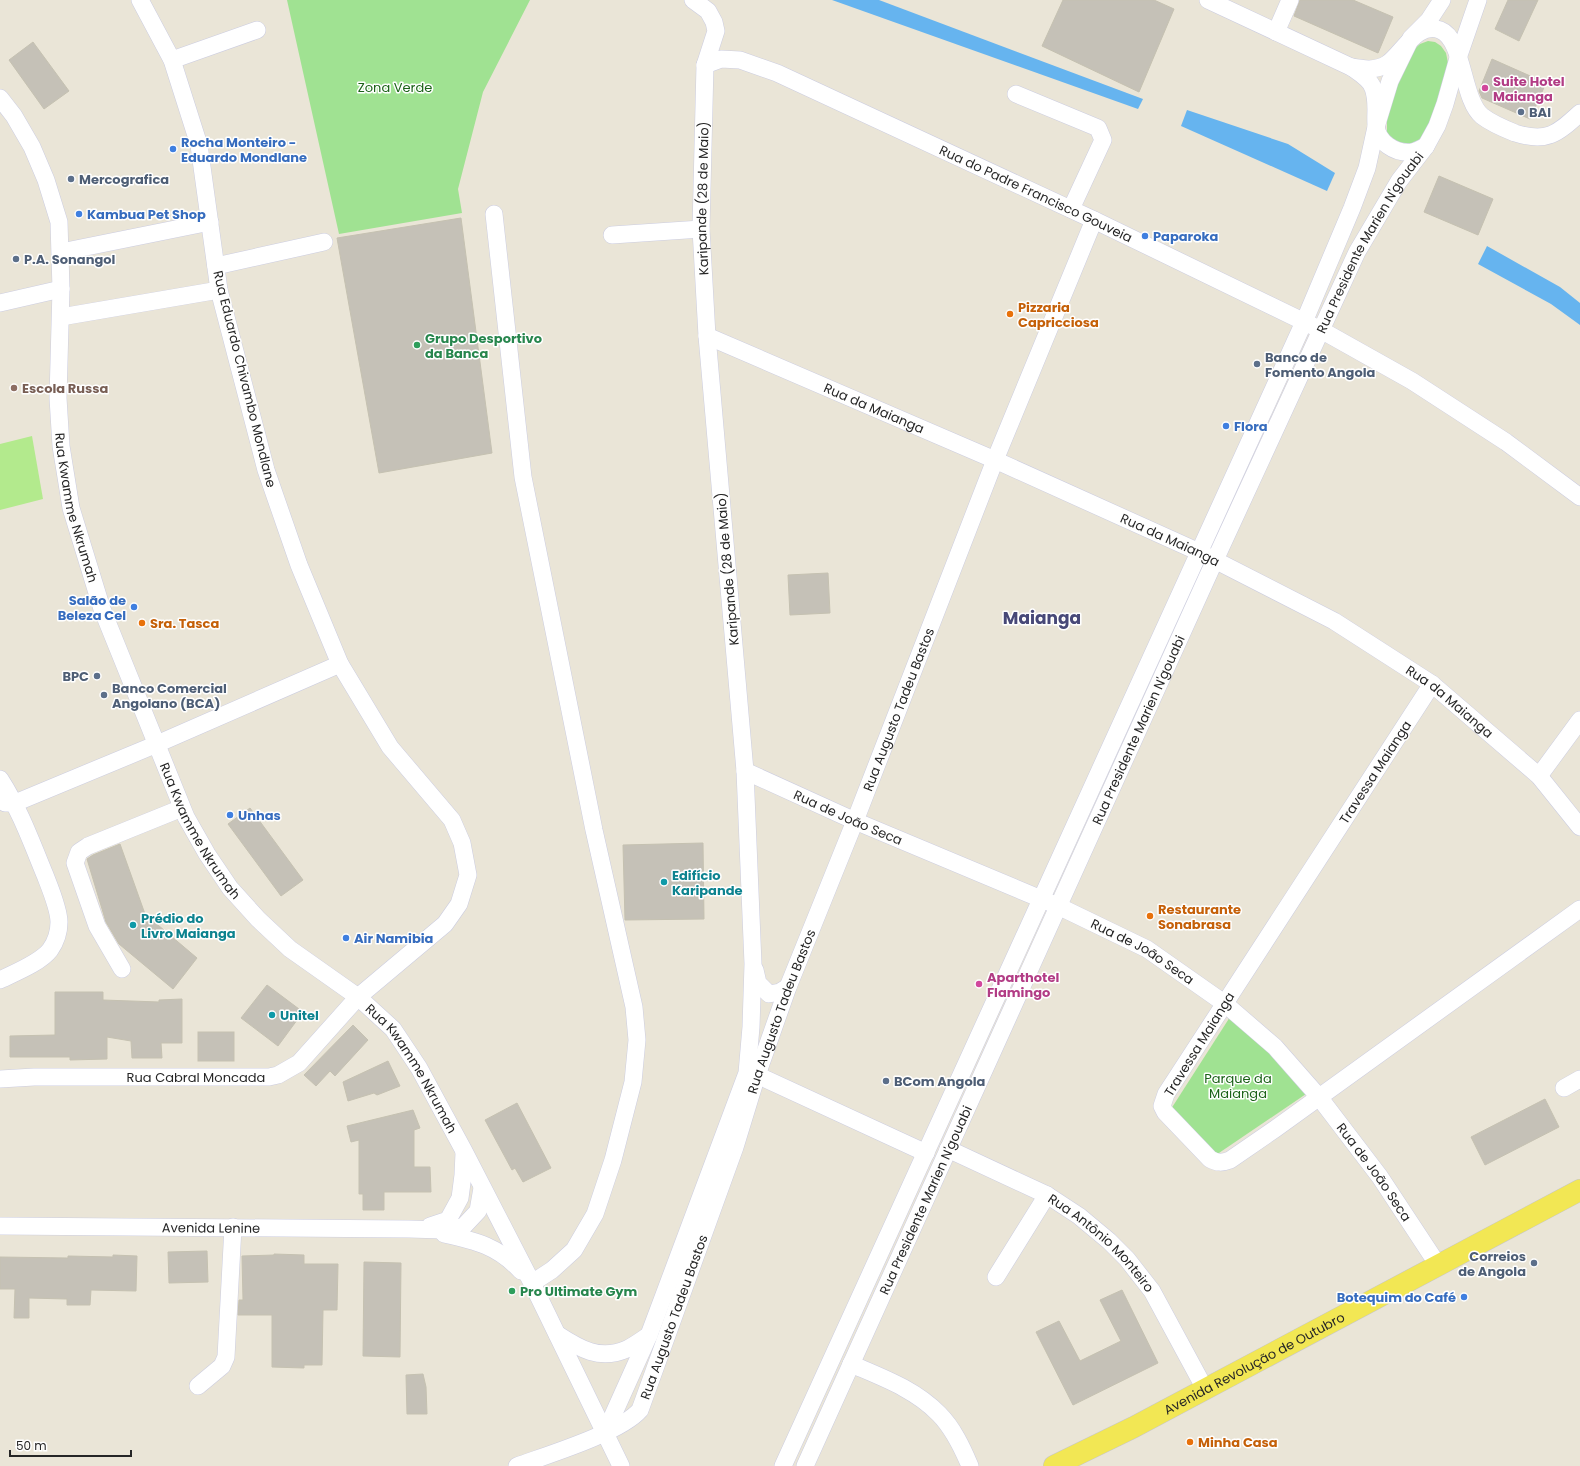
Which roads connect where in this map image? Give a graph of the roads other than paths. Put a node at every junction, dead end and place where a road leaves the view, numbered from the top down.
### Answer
1 (140, 0) edge
2 (693, 0) edge
3 (1208, 0) edge
4 (1290, 0) edge
5 (1442, 0) edge
6 (1478, 0) edge
7 (257, 30) dead end
8 (1276, 32) junction
9 (1411, 38) junction
10 (1458, 58) junction
11 (172, 60) junction
12 (705, 65) junction
13 (1351, 67) junction
14 (1016, 94) dead end
15 (0, 98) edge
16 (1580, 113) edge
17 (1376, 127) junction
18 (1426, 146) junction
19 (1071, 209) junction
20 (494, 214) dead end
21 (1094, 220) junction
22 (210, 222) junction
23 (701, 229) junction
24 (612, 236) dead end
25 (324, 242) dead end
26 (61, 252) junction
27 (216, 266) junction
28 (61, 289) junction
29 (219, 290) junction
30 (0, 303) edge
31 (61, 317) junction
32 (1304, 322) junction
33 (1321, 330) junction
34 (707, 336) junction
35 (995, 460) junction
36 (1580, 497) edge
37 (1199, 552) junction
38 (1215, 560) junction
39 (340, 664) junction
40 (1432, 684) junction
41 (1580, 720) edge
42 (157, 744) junction
43 (745, 771) junction
44 (1538, 776) junction
45 (0, 779) edge
46 (8, 801) edge
47 (182, 808) junction
48 (855, 821) junction
49 (1580, 827) edge
50 (1041, 898) junction
51 (1058, 906) junction
52 (1580, 909) edge
53 (753, 964) junction
54 (122, 970) dead end
55 (0, 980) edge
56 (788, 987) junction
57 (358, 997) junction
58 (1224, 1003) junction
59 (752, 1074) junction
60 (0, 1079) edge
61 (1580, 1079) edge
62 (1564, 1088) dead end
63 (1319, 1097) junction
64 (948, 1149) junction
65 (464, 1151) junction
66 (926, 1153) junction
67 (482, 1188) junction
68 (1580, 1190) edge
69 (1047, 1195) junction
70 (0, 1226) edge
71 (233, 1227) junction
72 (421, 1229) junction
73 (1438, 1265) junction
74 (996, 1277) dead end
75 (532, 1283) junction
76 (557, 1334) junction
77 (649, 1335) junction
78 (851, 1364) junction
79 (198, 1386) dead end
80 (1205, 1389) junction
81 (605, 1433) junction
82 (517, 1466) edge
83 (621, 1466) edge
84 (783, 1466) edge
85 (805, 1466) edge
86 (970, 1466) edge
87 (1054, 1466) edge

1 - 11 street, Rua Eduardo Chivambo Mondlane
2 - 12 street, Karipande (28 de Maio)
3 - 8 street
4 - 8 street
5 - 9 street, Rua Presidente Marien N'gouabi
6 - 10 street, Rua Presidente Marien N'gouabi
7 - 11 street
8 - 13 street
9 - 10 street
9 - 13 street
9 - 17 street, Rua Presidente Marien N'gouabi
10 - 16 street
10 - 18 street, Rua Presidente Marien N'gouabi
11 - 22 street, Rua Eduardo Chivambo Mondlane
12 - 19 street, Rua do Padre Francisco Gouveia
12 - 23 street, Karipande (28 de Maio)
13 - 17 street
14 - 19 street
15 - 26 street, Rua Kwamme Nkrumah
17 - 18 street
17 - 32 street, Rua Presidente Marien N'gouabi
18 - 33 street, Rua Presidente Marien N'gouabi
19 - 21 street, Rua do Padre Francisco Gouveia
20 - 75 street
21 - 32 street, Rua do Padre Francisco Gouveia
21 - 35 street, Rua Augusto Tadeu Bastos
22 - 26 street
22 - 27 street, Rua Eduardo Chivambo Mondlane
23 - 24 street
23 - 34 street, Karipande (28 de Maio)
25 - 27 street
26 - 28 street, Rua Kwamme Nkrumah
27 - 29 street, Rua Eduardo Chivambo Mondlane
28 - 30 street
28 - 31 street, Rua Kwamme Nkrumah
29 - 31 street
29 - 39 street, Rua Eduardo Chivambo Mondlane
31 - 42 street, Rua Kwamme Nkrumah
32 - 33 street, Rua do Padre Francisco Gouveia
32 - 37 street, Rua Presidente Marien N'gouabi
33 - 36 street, Rua do Padre Francisco Gouveia
33 - 38 street, Rua Presidente Marien N'gouabi
34 - 35 street, Rua da Maianga
34 - 43 street, Karipande (28 de Maio)
35 - 37 street, Rua da Maianga
35 - 48 street, Rua Augusto Tadeu Bastos
37 - 38 street, Rua da Maianga
37 - 50 street, Rua Presidente Marien N'gouabi
38 - 40 street, Rua da Maianga
38 - 51 street, Rua Presidente Marien N'gouabi
39 - 42 street
39 - 57 street, Rua Eduardo Chivambo Mondlane
40 - 44 street, Rua da Maianga
40 - 58 street, Travessa Maianga
41 - 44 street
42 - 46 street
42 - 47 street, Rua Kwamme Nkrumah
43 - 48 street, Rua de João Seca
43 - 53 street, Karipande (28 de Maio)
44 - 49 street, Rua da Maianga
45 - 46 street
46 - 55 street
47 - 54 street
47 - 57 street, Rua Kwamme Nkrumah
48 - 50 street, Rua de João Seca
48 - 56 street, Rua Augusto Tadeu Bastos
50 - 51 street, Rua de João Seca
50 - 66 street, Rua Presidente Marien N'gouabi
51 - 58 street, Rua de João Seca
51 - 64 street, Rua Presidente Marien N'gouabi
52 - 63 street, Travessa Maianga
53 - 56 street
53 - 59 street, Karipande (28 de Maio)
56 - 59 street, Rua Augusto Tadeu Bastos
57 - 60 street, Rua Cabral Moncada
57 - 65 street, Rua Kwamme Nkrumah
58 - 63 street, Rua de João Seca
58 - 63 street, Travessa Maianga
59 - 66 street
59 - 77 street, Rua Augusto Tadeu Bastos
59 - 81 street, Rua Augusto Tadeu Bastos
61 - 62 street
63 - 73 street, Rua de João Seca
64 - 69 street, Rua Antônio Monteiro
64 - 78 street, Rua Presidente Marien N'gouabi
65 - 67 street, Rua Kwamme Nkrumah
65 - 72 street, Avenida Lenine
66 - 84 street, Rua Presidente Marien N'gouabi
67 - 72 street, Avenida Lenine
67 - 75 street, Rua Kwamme Nkrumah
68 - 73 main road, Avenida Revolução de Outubro
69 - 74 street
69 - 80 street, Rua Antônio Monteiro
70 - 71 street, Avenida Lenine
71 - 72 street, Avenida Lenine
71 - 79 street
72 - 75 street
73 - 80 main road, Avenida Revolução de Outubro
75 - 76 street, Rua Kwamme Nkrumah
76 - 77 street
76 - 81 street, Rua Kwamme Nkrumah
77 - 81 street, Rua Augusto Tadeu Bastos
78 - 85 street, Rua Presidente Marien N'gouabi
78 - 86 street
80 - 87 main road, Avenida Revolução de Outubro
81 - 82 street
81 - 83 street, Rua Kwamme Nkrumah

